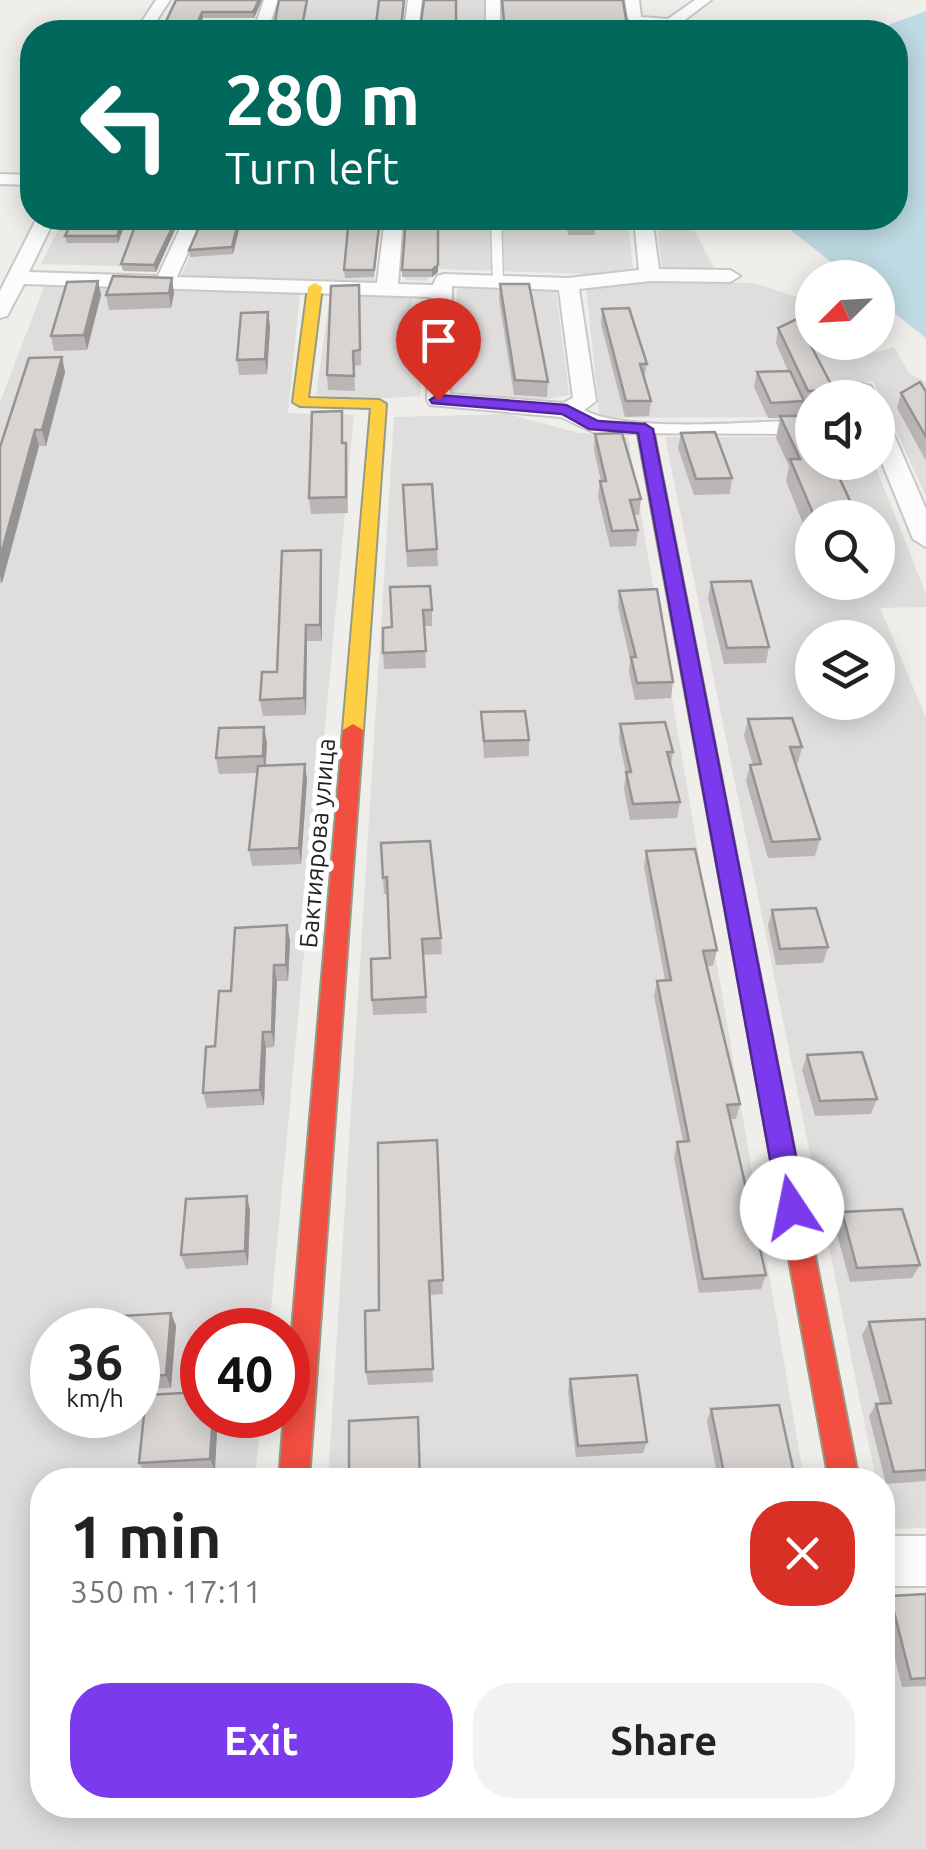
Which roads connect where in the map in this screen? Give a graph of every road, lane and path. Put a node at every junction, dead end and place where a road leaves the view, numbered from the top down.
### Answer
1 (704, 0) edge
2 (677, 20) edge
3 (40, 230) edge
4 (189, 230) edge
5 (393, 230) edge
6 (496, 230) edge
7 (644, 230) edge
8 (650, 275) junction
9 (730, 276) dead end
10 (15, 278) junction
11 (165, 282) junction
12 (498, 282) junction
13 (568, 284) junction
14 (315, 287) junction
15 (387, 289) junction
16 (441, 291) junction
17 (0, 312) edge
18 (566, 410) junction
19 (795, 427) edge
20 (645, 429) junction
21 (895, 466) edge
22 (926, 539) edge
23 (295, 1468) edge
24 (842, 1468) edge
25 (895, 1561) edge
26 (926, 1561) edge

1 - 2 street
3 - 10 street
4 - 11 street
5 - 15 street
6 - 12 lane
7 - 8 street
8 - 9 street
8 - 13 street
10 - 11 street
10 - 17 street
11 - 14 street
12 - 13 street
12 - 16 street
13 - 18 street
14 - 15 street
14 - 23 street, Бактиярова улица
15 - 16 street
16 - 18 street
18 - 20 street
19 - 20 street
20 - 24 street
21 - 22 street
25 - 26 street

